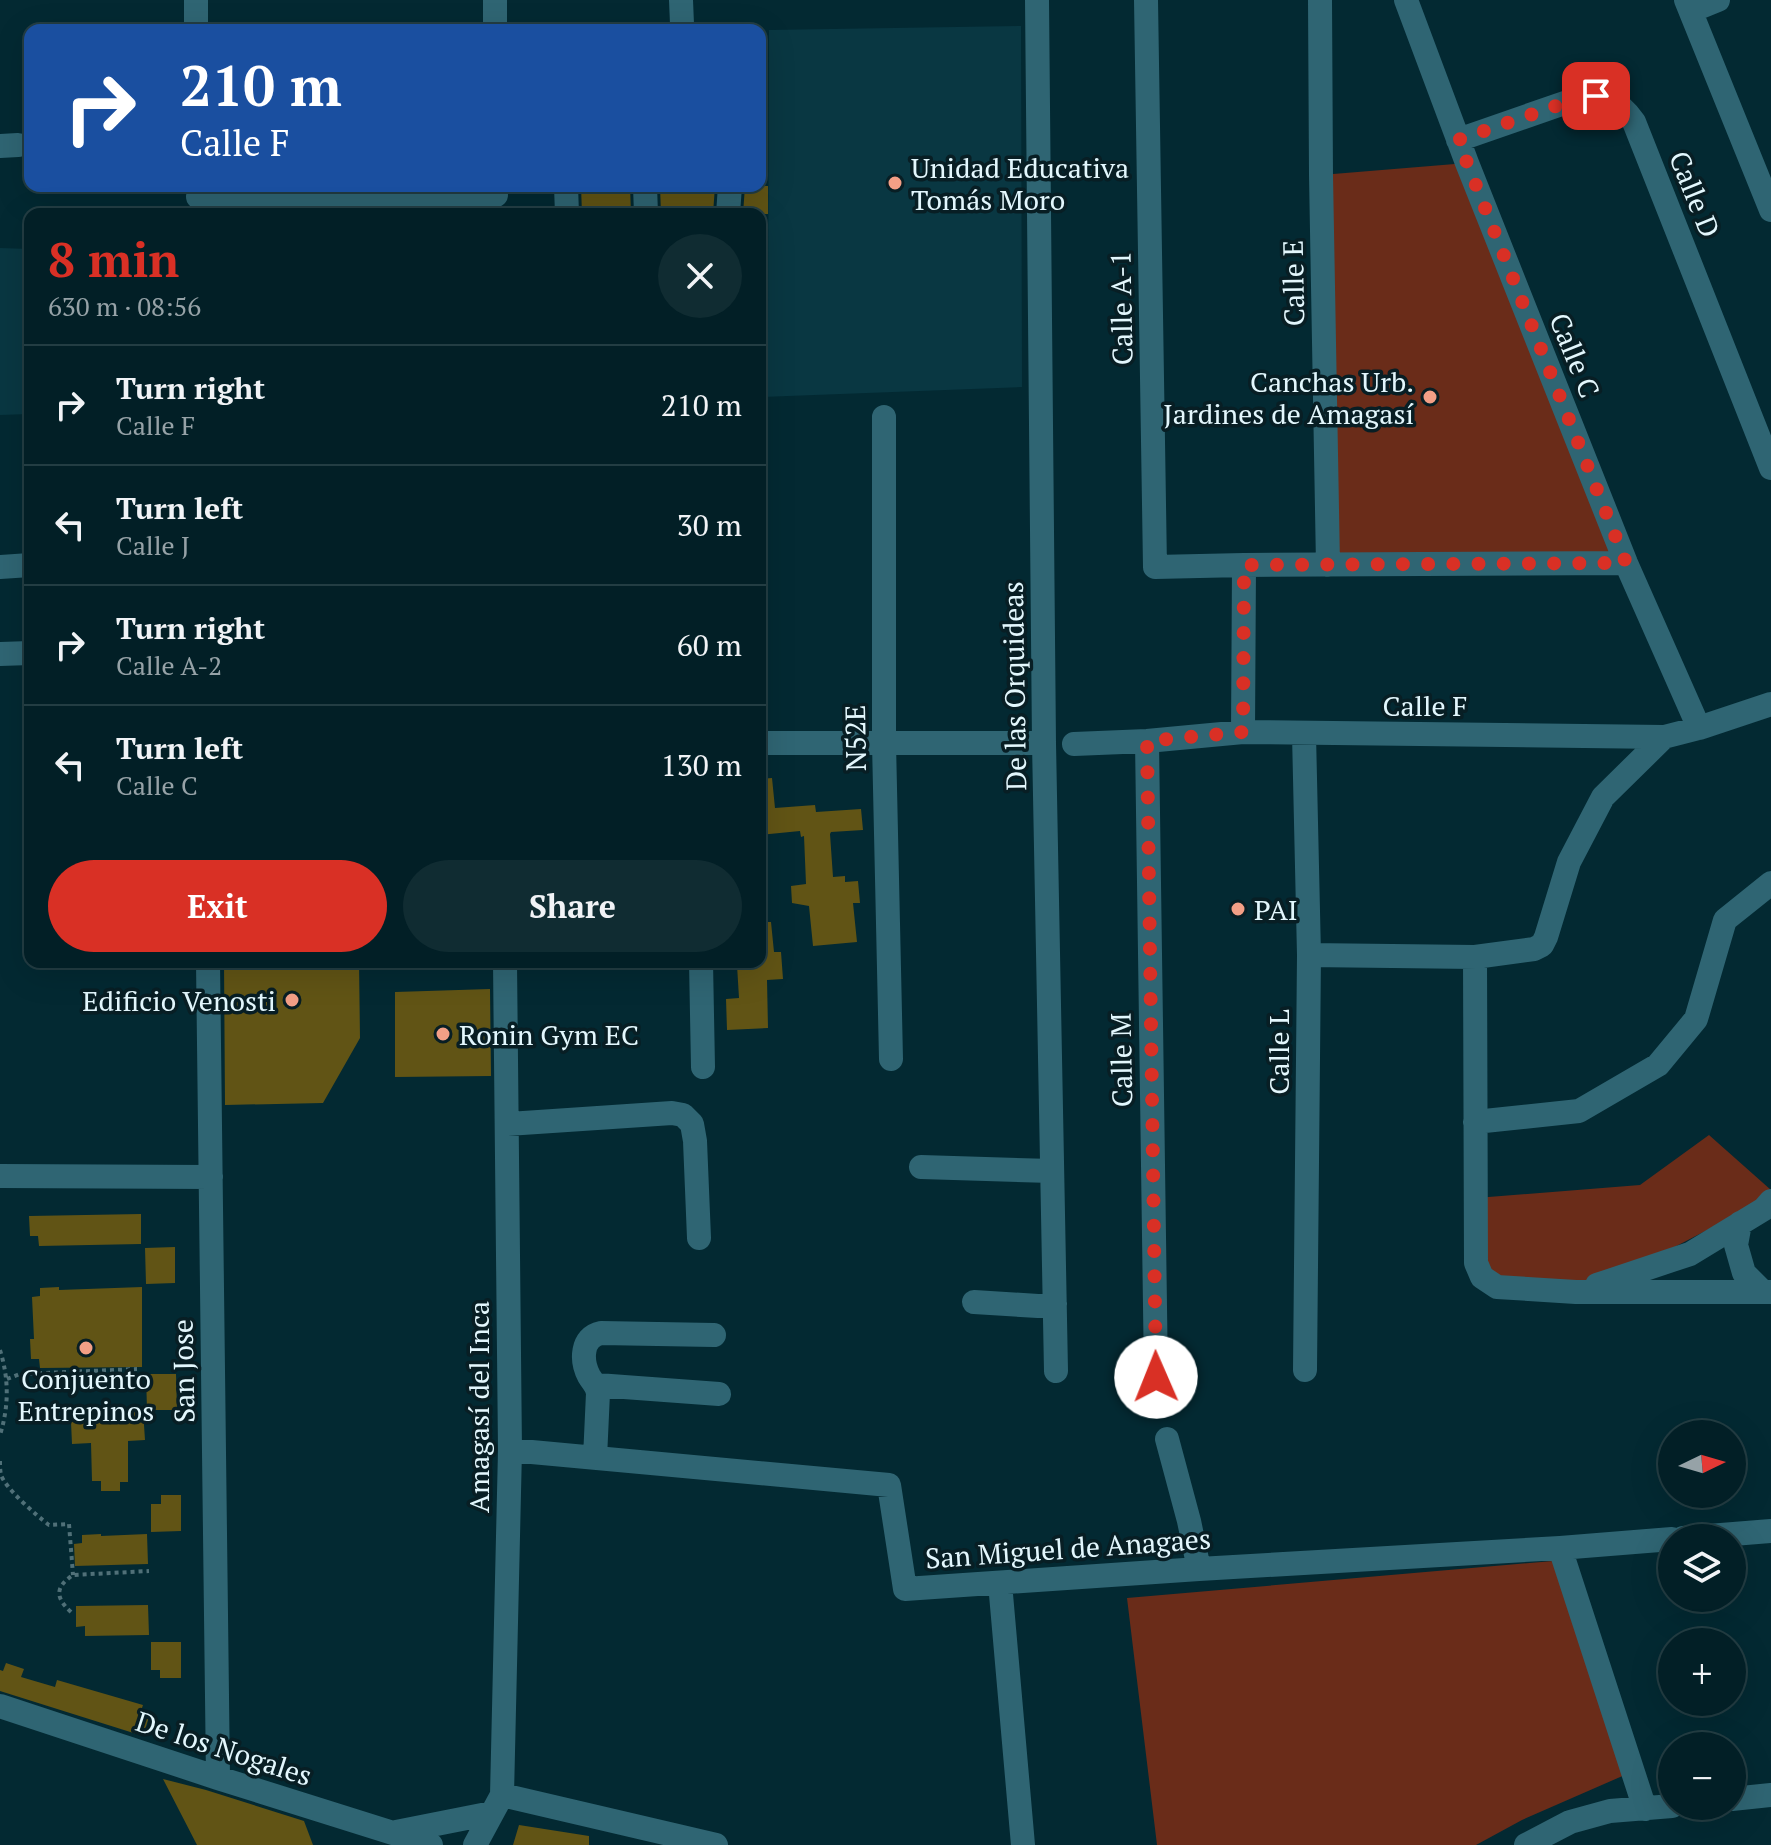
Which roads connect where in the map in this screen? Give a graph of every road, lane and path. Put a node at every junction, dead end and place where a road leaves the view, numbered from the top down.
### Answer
1 (196, 0) edge
2 (495, 0) edge
3 (1037, 0) edge
4 (1146, 0) edge
5 (1320, 0) edge
6 (1406, 0) edge
7 (1718, 0) edge
8 (1688, 6) edge
9 (196, 24) edge
10 (495, 24) edge
11 (1458, 140) junction
12 (1761, 165) edge
13 (496, 198) edge
14 (198, 199) edge
15 (316, 205) edge
16 (1771, 210) edge
17 (884, 417) dead end
18 (1771, 468) edge
19 (1626, 563) junction
20 (24, 565) edge
21 (1244, 565) junction
22 (1328, 565) junction
23 (0, 567) edge
24 (24, 653) edge
25 (0, 654) edge
26 (1769, 711) edge
27 (1699, 728) junction
28 (1243, 732) junction
29 (1304, 734) junction
30 (1664, 737) junction
31 (1147, 741) junction
32 (766, 743) edge
33 (884, 743) junction
34 (1044, 743) junction
35 (1074, 744) dead end
36 (1771, 883) edge
37 (1309, 955) junction
38 (1475, 957) junction
39 (208, 968) edge
40 (505, 968) edge
41 (701, 968) edge
42 (891, 1059) dead end
43 (703, 1067) dead end
44 (1475, 1122) junction
45 (507, 1124) junction
46 (921, 1167) dead end
47 (1052, 1171) junction
48 (0, 1176) edge
49 (211, 1177) junction
50 (1771, 1201) edge
51 (1740, 1223) junction
52 (699, 1238) dead end
53 (1576, 1292) junction
54 (1767, 1292) edge
55 (974, 1302) dead end
56 (1055, 1304) junction
57 (714, 1335) dead end
58 (0, 1350) edge
59 (137, 1369) dead end
60 (1305, 1370) dead end
61 (1056, 1371) dead end
62 (1156, 1377) dead end
63 (7, 1379) junction
64 (597, 1385) junction
65 (719, 1394) dead end
66 (0, 1435) edge
67 (1167, 1439) dead end
68 (510, 1450) junction
69 (595, 1458) junction
70 (0, 1461) edge
71 (1771, 1531) edge
72 (1746, 1533) edge
73 (1658, 1540) edge
74 (1560, 1548) junction
75 (1199, 1569) junction
76 (149, 1571) dead end
77 (73, 1575) junction
78 (1000, 1583) junction
79 (71, 1612) dead end
80 (0, 1706) edge
81 (218, 1778) junction
82 (1771, 1795) edge
83 (1746, 1798) edge
84 (497, 1804) junction
85 (1658, 1808) edge
86 (1645, 1809) junction
87 (393, 1833) junction
88 (431, 1845) edge
89 (475, 1845) edge
90 (716, 1845) edge
91 (1023, 1845) edge
92 (1526, 1845) edge

1 - 9 street
2 - 10 street
3 - 34 street, De las Orquideas
4 - 21 street, Calle A-1
5 - 22 street, Calle E
6 - 11 street, Calle C
7 - 8 street
8 - 12 street
11 - 18 street, Calle D
11 - 19 street, Calle C
12 - 16 street
13 - 15 street
14 - 15 street
17 - 33 street, N52E
19 - 22 street
19 - 27 street, Calle C
20 - 23 street
21 - 22 street
21 - 28 street
24 - 25 street
26 - 27 street, Calle F
27 - 30 street, Calle F
28 - 29 street, Calle F
28 - 31 street, Calle F
29 - 30 street, Calle F
29 - 37 street, Calle L
30 - 38 street
31 - 35 street, Calle F
31 - 62 street, Calle M
32 - 33 street
33 - 34 street
33 - 42 street, N52E
34 - 47 street, De las Orquideas
36 - 44 street
37 - 38 street
37 - 60 street, Calle L
38 - 44 street
39 - 49 street, San Jose
40 - 45 street, Amagasí del Inca
41 - 43 street
44 - 53 street
45 - 52 street
45 - 68 street, Amagasí del Inca
46 - 47 street
47 - 56 street, De las Orquideas
48 - 49 street
49 - 81 street, San Jose
50 - 51 street
51 - 53 street
51 - 54 street
53 - 54 street
55 - 56 street
56 - 61 street, De las Orquideas
57 - 64 street
58 - 63 path
59 - 63 path
63 - 66 path
64 - 65 street
64 - 69 street
67 - 75 street
68 - 69 street, San Miguel de Anagaes
68 - 84 street, Amagasí del Inca
69 - 78 street, San Miguel de Anagaes
70 - 77 path
71 - 72 street
73 - 74 street, San Miguel de Anagaes
74 - 75 street, San Miguel de Anagaes
74 - 86 street
75 - 78 street, San Miguel de Anagaes
76 - 77 path
77 - 79 path
78 - 91 street
80 - 81 street, De los Nogales
81 - 87 street, De los Nogales
82 - 83 street
84 - 87 street
84 - 89 street, Amagasí del Inca
84 - 90 street
85 - 86 street
86 - 92 street
87 - 88 street, De los Nogales

